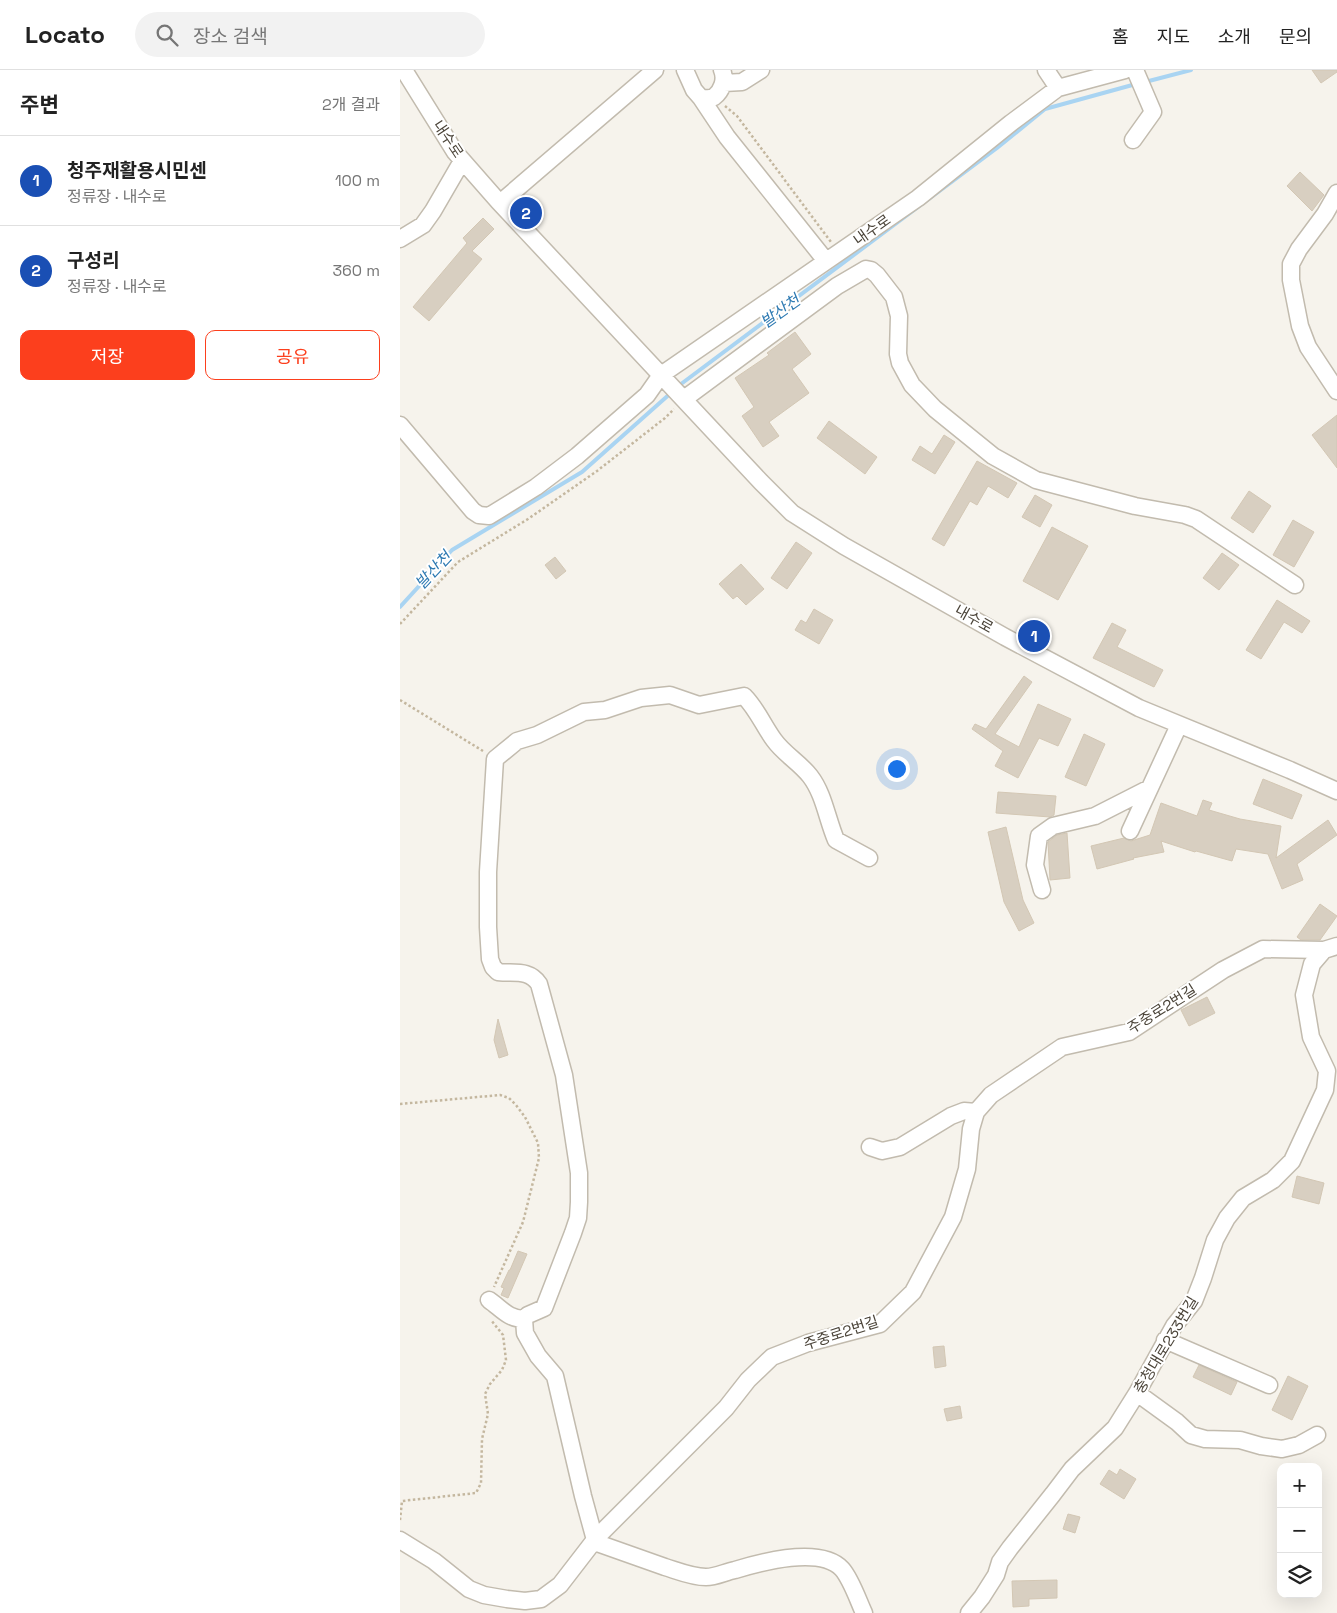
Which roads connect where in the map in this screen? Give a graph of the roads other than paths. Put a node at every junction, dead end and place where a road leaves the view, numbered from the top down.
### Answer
1 (404, 70) edge
2 (655, 70) edge
3 (685, 70) edge
4 (761, 70) edge
5 (1046, 70) edge
6 (1132, 71) edge
7 (715, 87) edge
8 (1058, 88) junction
9 (1133, 140) dead end
10 (462, 161) junction
11 (1337, 193) edge
12 (500, 203) junction
13 (400, 239) edge
14 (833, 257) junction
15 (663, 377) junction
16 (1337, 391) edge
17 (682, 397) junction
18 (400, 425) edge
19 (1295, 585) dead end
20 (1179, 725) junction
21 (1150, 788) junction
22 (1337, 791) edge
23 (1130, 831) dead end
24 (868, 858) dead end
25 (1042, 890) dead end
26 (1330, 948) edge
27 (1332, 1072) edge
28 (976, 1112) junction
29 (870, 1147) dead end
30 (489, 1300) dead end
31 (524, 1319) junction
32 (1165, 1340) junction
33 (1269, 1385) dead end
34 (1137, 1393) junction
35 (1317, 1435) dead end
36 (400, 1540) edge
37 (595, 1540) junction
38 (499, 1605) edge
39 (864, 1613) edge
40 (969, 1613) edge

1 - 10 street, 내수로
2 - 12 street
3 - 7 street
4 - 7 street
5 - 8 street
6 - 8 street
6 - 9 street
7 - 14 street
8 - 14 street, 내수로
10 - 12 street, 내수로
10 - 13 street
11 - 16 street
12 - 15 street, 내수로
14 - 15 street, 내수로
15 - 17 street, 내수로
15 - 18 street
17 - 19 street
17 - 20 street, 내수로
20 - 21 street
20 - 22 street, 내수로
21 - 23 street
21 - 25 street
24 - 31 street
26 - 27 street
26 - 28 street, 주중로2번길
27 - 32 street, 충청대로233번길
28 - 29 street
28 - 37 street, 주중로2번길
30 - 31 street
31 - 37 street
32 - 33 street
32 - 34 street, 충청대로233번길
34 - 35 street
34 - 40 street, 충청대로233번길
36 - 38 street, 주중로2번길
37 - 38 street, 주중로2번길
37 - 39 street

